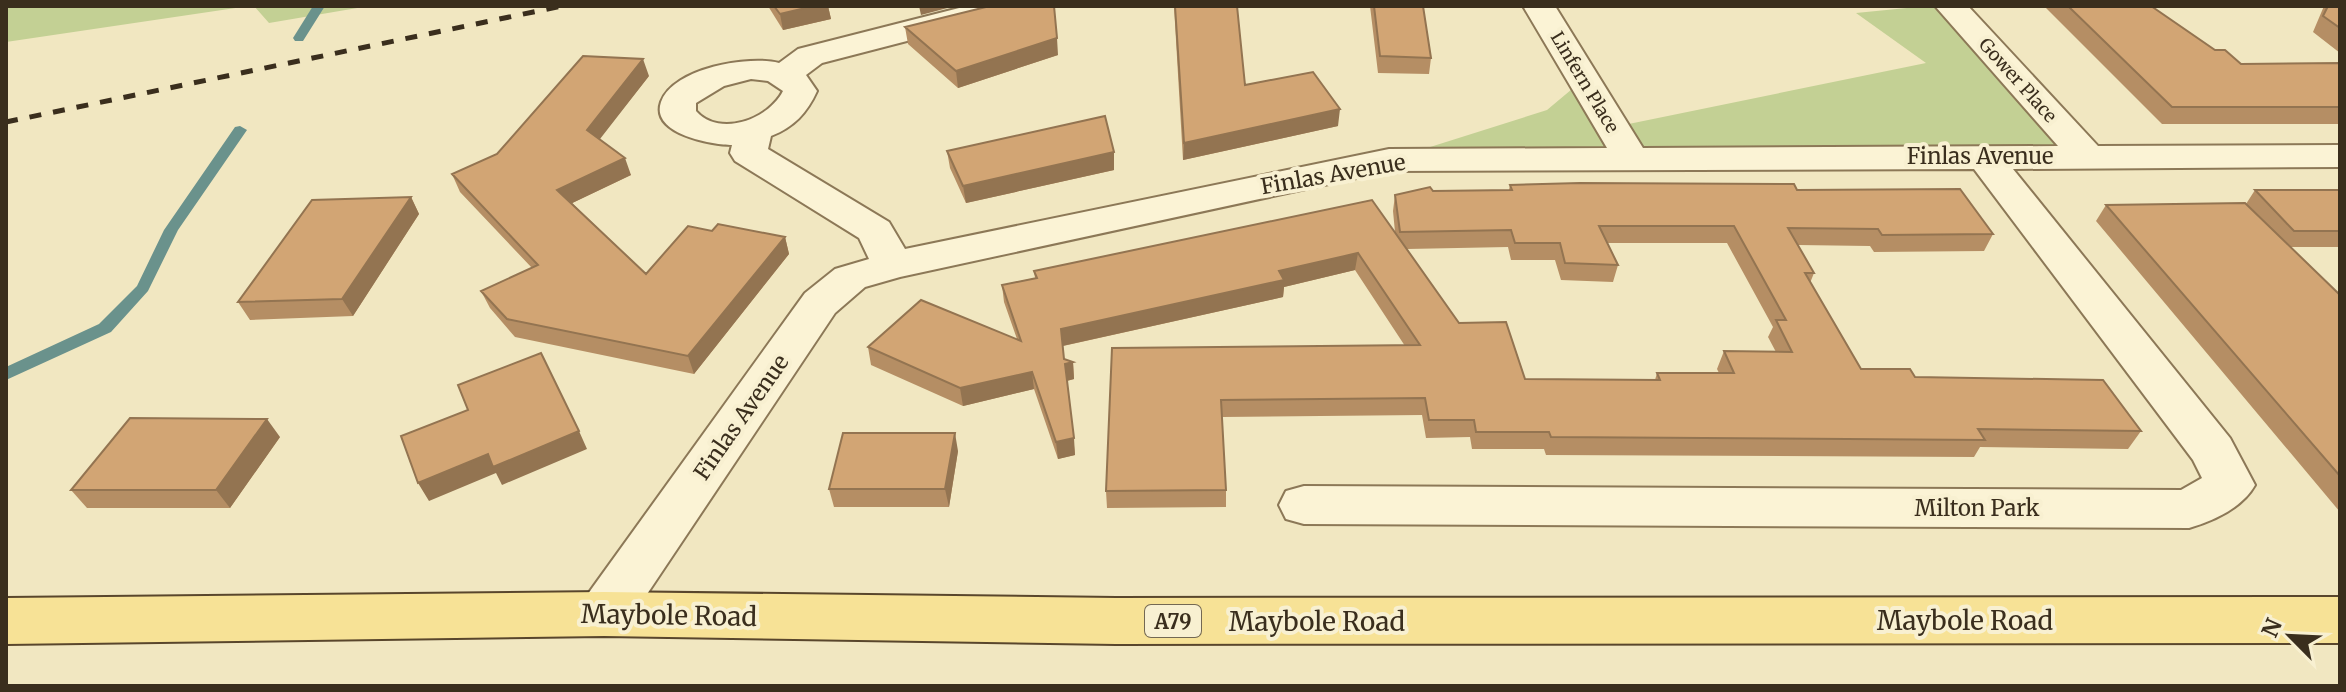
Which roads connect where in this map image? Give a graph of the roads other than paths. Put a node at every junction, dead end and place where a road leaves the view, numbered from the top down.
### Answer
1 (1004, 6) edge
2 (1539, 6) edge
3 (1951, 6) edge
4 (784, 75) junction
5 (755, 129) junction
6 (2086, 155) junction
7 (1983, 156) junction
8 (2340, 156) edge
9 (1631, 158) junction
10 (893, 265) junction
11 (1304, 505) dead end
12 (604, 614) junction
13 (2340, 620) edge
14 (6, 621) edge

1 - 4 street
2 - 9 street, Linfern Place
3 - 6 street, Gower Place
4 - 5 street
4 - 5 street
5 - 10 street
6 - 7 street, Finlas Avenue
6 - 8 street, Finlas Avenue
7 - 9 street, Finlas Avenue
7 - 11 street, Milton Park
9 - 10 street, Finlas Avenue
10 - 12 street, Finlas Avenue
12 - 13 main road, Maybole Road / A79
12 - 14 main road, Maybole Road / A79

